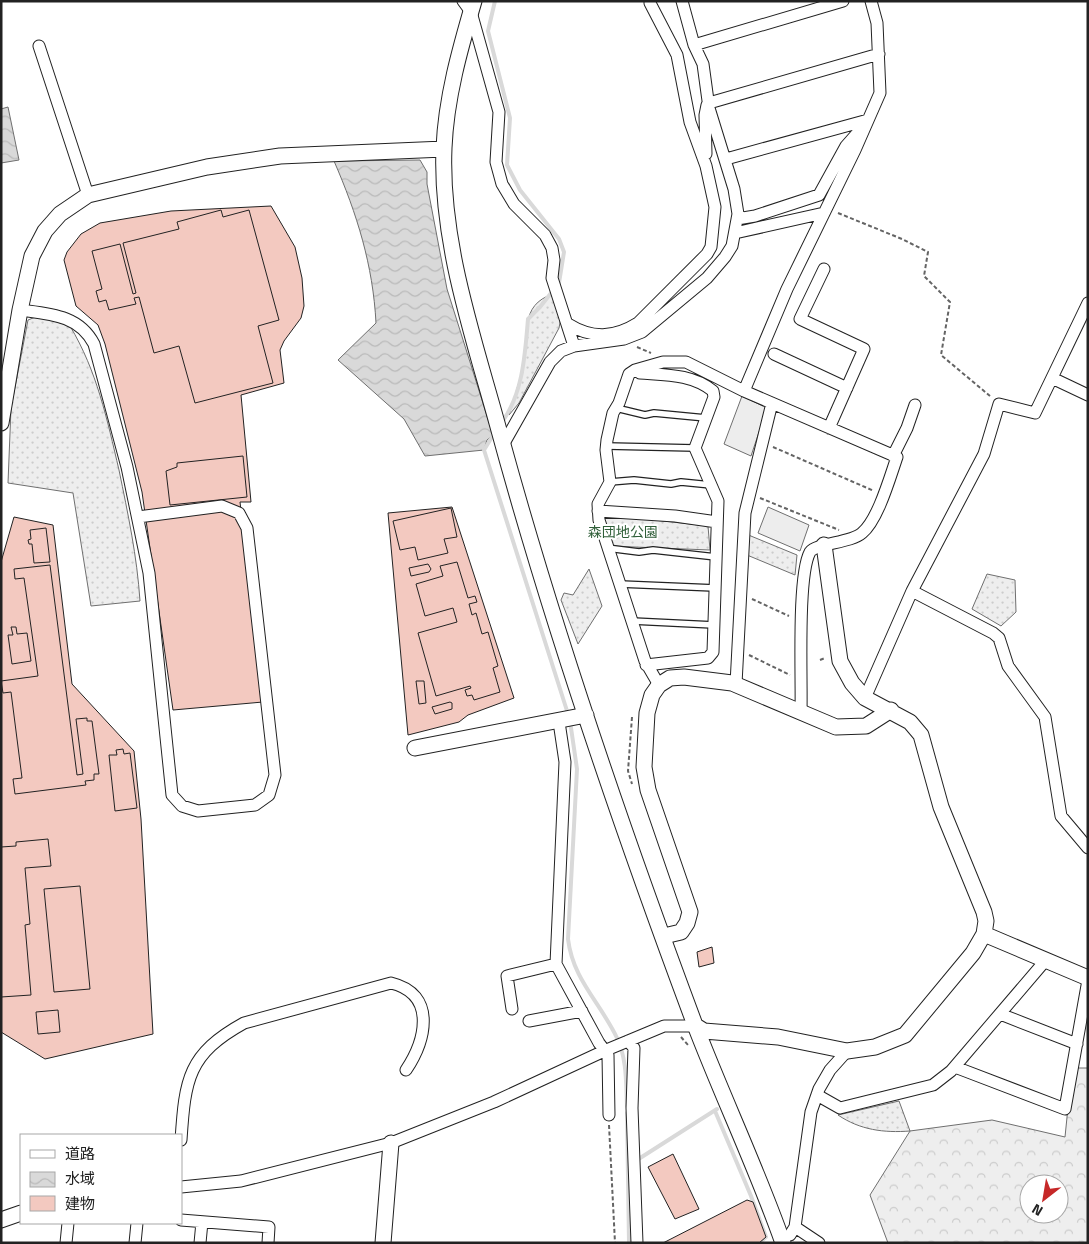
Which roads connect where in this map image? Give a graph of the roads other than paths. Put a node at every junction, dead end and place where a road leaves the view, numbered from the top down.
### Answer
1 (682, 1) edge
2 (843, 1) edge
3 (871, 1) edge
4 (650, 3) dead end
5 (469, 5) edge
6 (694, 45) junction
7 (39, 46) dead end
8 (879, 54) junction
9 (708, 102) junction
10 (868, 120) junction
11 (444, 149) junction
12 (726, 159) junction
13 (706, 166) junction
14 (88, 195) junction
15 (825, 211) junction
16 (737, 219) junction
17 (735, 233) junction
18 (824, 269) dead end
19 (1088, 303) edge
20 (20, 310) junction
21 (568, 324) junction
22 (574, 346) junction
23 (774, 354) dead end
24 (635, 370) junction
25 (1052, 378) junction
26 (847, 388) junction
27 (744, 391) junction
28 (1088, 395) edge
29 (772, 403) junction
30 (915, 404) dead end
31 (616, 408) junction
32 (706, 418) junction
33 (1, 423) edge
34 (829, 428) junction
35 (502, 441) junction
36 (606, 446) junction
37 (695, 448) junction
38 (893, 456) junction
39 (610, 482) junction
40 (711, 485) junction
41 (598, 511) junction
42 (138, 517) junction
43 (717, 522) junction
44 (824, 545) junction
45 (607, 548) junction
46 (716, 557) junction
47 (619, 584) junction
48 (715, 588) junction
49 (912, 591) junction
50 (632, 621) junction
51 (714, 625) junction
52 (646, 665) junction
53 (736, 684) junction
54 (658, 685) junction
55 (865, 698) junction
56 (891, 710) junction
57 (801, 711) junction
58 (586, 715) junction
59 (559, 722) junction
60 (415, 748) dead end
61 (1088, 848) edge
62 (984, 934) junction
63 (664, 936) junction
64 (1045, 961) junction
65 (556, 964) junction
66 (1088, 979) edge
67 (512, 1009) dead end
68 (582, 1011) junction
69 (1000, 1014) junction
70 (529, 1021) dead end
71 (696, 1026) junction
72 (628, 1042) junction
73 (1076, 1044) junction
74 (604, 1051) junction
75 (847, 1051) junction
76 (955, 1067) junction
77 (406, 1070) dead end
78 (817, 1096) junction
79 (609, 1115) road end
80 (181, 1134) edge
81 (390, 1143) junction
82 (182, 1187) edge
83 (20, 1213) edge
84 (1, 1220) edge
85 (182, 1220) edge
86 (202, 1222) junction
87 (68, 1224) edge
88 (137, 1224) edge
89 (796, 1227) junction
90 (782, 1240) edge
91 (66, 1243) edge
92 (135, 1243) edge
93 (200, 1243) edge
94 (268, 1243) edge
95 (383, 1243) edge
96 (637, 1243) edge
97 (818, 1243) edge

1 - 6 street
2 - 6 street
3 - 8 street
4 - 13 street
5 - 11 street
5 - 21 street
6 - 9 street
7 - 14 street
8 - 9 street
8 - 10 street
9 - 12 street
9 - 13 street
10 - 12 street
10 - 15 street
10 - 16 street
11 - 14 street
11 - 35 street
12 - 16 street
13 - 21 street
14 - 20 street
15 - 17 street
15 - 27 street
16 - 17 street
17 - 22 street
18 - 26 street
19 - 25 street
20 - 33 street
20 - 42 street
21 - 22 street
22 - 35 street
23 - 26 street
24 - 27 street
24 - 31 street
24 - 32 street
25 - 28 street
25 - 49 street
26 - 34 street
27 - 29 street
29 - 34 street
29 - 53 street
30 - 38 street
31 - 32 lane
31 - 36 street
32 - 37 street
34 - 38 street
35 - 58 street
36 - 37 lane
36 - 39 street
37 - 40 street
38 - 44 street
39 - 40 lane
39 - 41 street
40 - 43 street
41 - 43 street
41 - 45 street
42 - 42 street
43 - 46 street
44 - 55 street
44 - 57 street
45 - 46 lane
45 - 47 street
46 - 48 street
47 - 48 lane
47 - 50 street
48 - 51 street
49 - 55 street
49 - 61 street
50 - 51 lane
50 - 52 street
51 - 52 street
52 - 54 street
53 - 54 street
53 - 57 street
54 - 63 street
55 - 56 street
56 - 57 street
56 - 62 street
58 - 59 street
58 - 63 street
59 - 60 street
59 - 65 street
62 - 64 street
62 - 75 street
63 - 71 street
64 - 66 street
64 - 69 street
65 - 67 street
65 - 68 street
66 - 73 street
68 - 70 street
68 - 74 street
69 - 73 street
69 - 76 street
71 - 72 street
71 - 75 street
71 - 90 street
72 - 74 street
72 - 96 street
73 - 76 street
74 - 79 street
74 - 81 street
75 - 78 street
76 - 78 street
77 - 80 street
78 - 89 street
81 - 82 street
81 - 95 street
83 - 84 street
85 - 86 street
86 - 93 street
86 - 94 street
87 - 91 street
88 - 92 street
89 - 90 street
89 - 97 street

